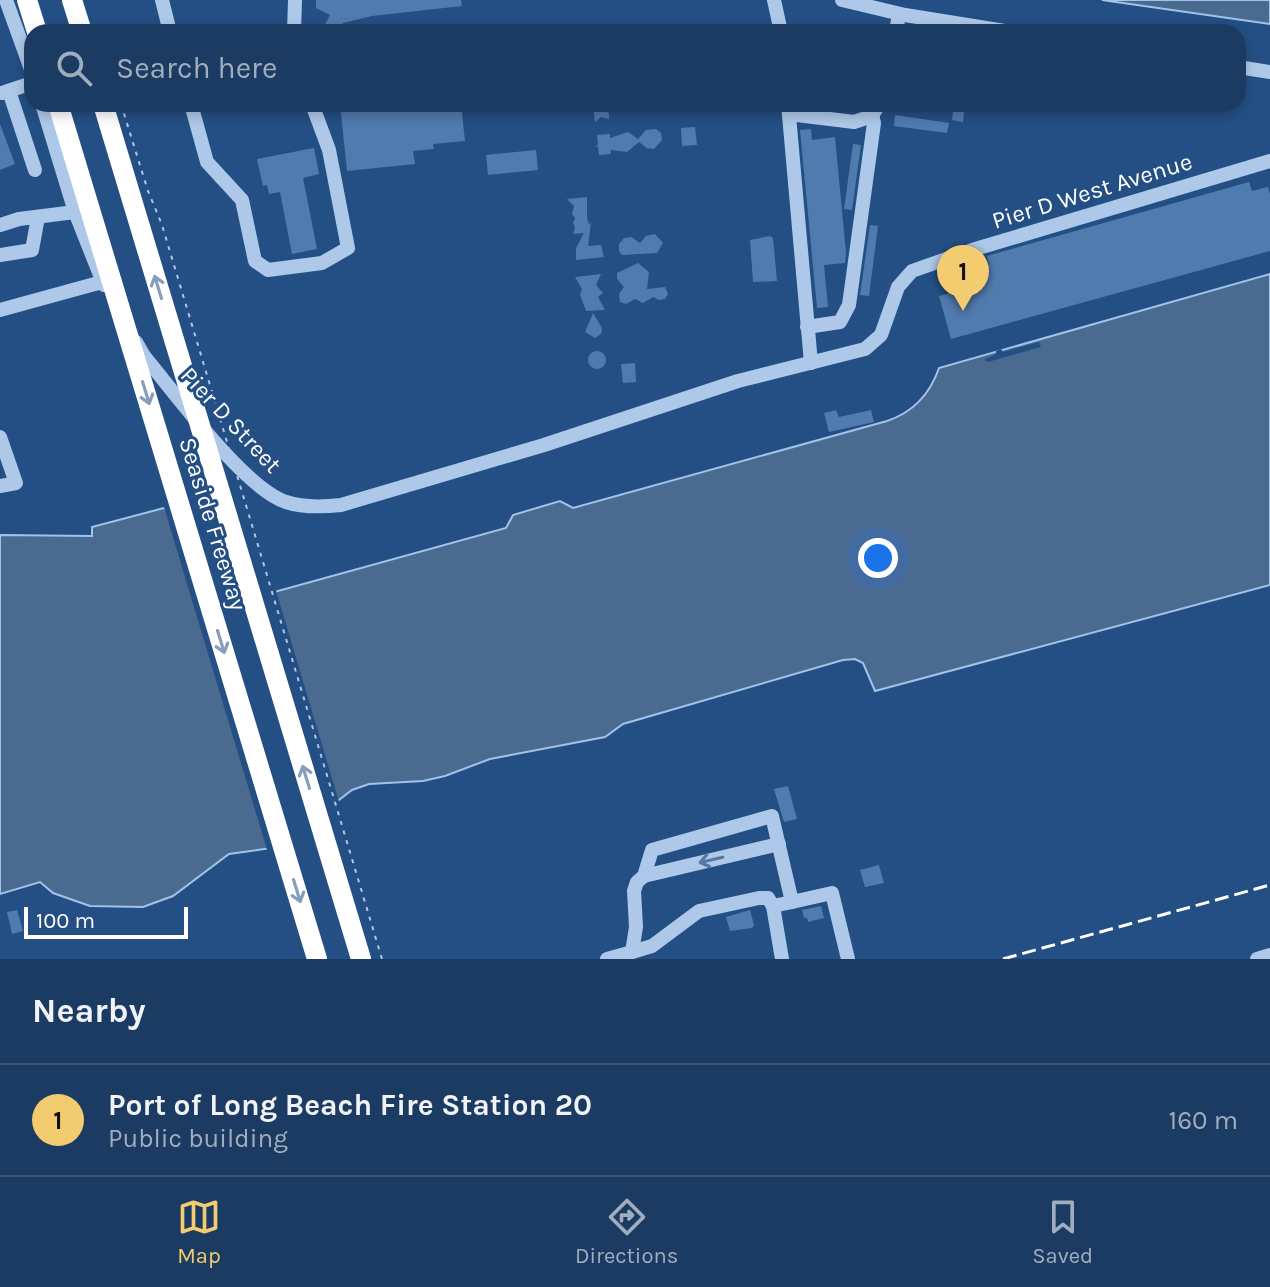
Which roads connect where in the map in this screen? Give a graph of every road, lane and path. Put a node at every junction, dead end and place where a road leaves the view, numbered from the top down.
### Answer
1 (6, 0) edge
2 (27, 0) edge
3 (72, 0) edge
4 (162, 0) edge
5 (295, 0) edge
6 (774, 0) edge
7 (842, 0) edge
8 (899, 14) junction
9 (34, 24) edge
10 (80, 24) edge
11 (168, 24) edge
12 (294, 24) edge
13 (779, 24) edge
14 (897, 24) edge
15 (961, 24) edge
16 (24, 50) edge
17 (1246, 68) edge
18 (1270, 72) edge
19 (24, 86) edge
20 (4, 92) edge
21 (44, 112) edge
22 (60, 112) edge
23 (105, 112) edge
24 (123, 112) edge
25 (193, 112) edge
26 (315, 112) edge
27 (788, 112) edge
28 (803, 112) edge
29 (872, 112) edge
30 (876, 112) edge
31 (1270, 161) edge
32 (35, 170) dead end
33 (75, 212) junction
34 (38, 217) junction
35 (0, 225) edge
36 (0, 255) edge
37 (102, 282) junction
38 (0, 310) edge
39 (807, 327) junction
40 (811, 363) junction
41 (738, 381) joint
42 (0, 437) edge
43 (0, 486) edge
44 (779, 844) junction
45 (644, 876) junction
46 (792, 902) junction
47 (773, 906) junction
48 (632, 952) junction
49 (1270, 955) edge
50 (317, 959) edge
51 (361, 959) edge
52 (382, 959) edge
53 (607, 959) edge
54 (782, 959) edge
55 (848, 959) edge
56 (1257, 959) edge

1 - 16 street
2 - 9 highway
3 - 10 highway
4 - 11 street
5 - 12 street
6 - 13 street
7 - 8 street
8 - 14 street
8 - 15 street
17 - 18 street
19 - 20 street
20 - 32 street
21 - 33 street, Pier D Street
22 -> 50 highway, Seaside Freeway, bridge
51 -> 23 highway, Seaside Freeway, bridge
24 - 52 path, bridge
25 - 26 street
27 - 39 street
28 - 29 street
30 - 39 street
31 - 40 street, Pier D West Avenue
33 - 34 street
33 - 37 street, Pier D Street
34 - 35 street
34 - 36 street
37 - 38 street
37 - 41 street, Pier D Street
39 - 40 street
40 - 41 street, Pier D West Avenue
42 - 43 street
44 -> 45 street
44 - 45 street
44 - 46 street
45 - 48 street
46 - 47 street
46 - 55 street
47 - 48 street
47 - 54 street
48 - 53 street
49 - 56 street

